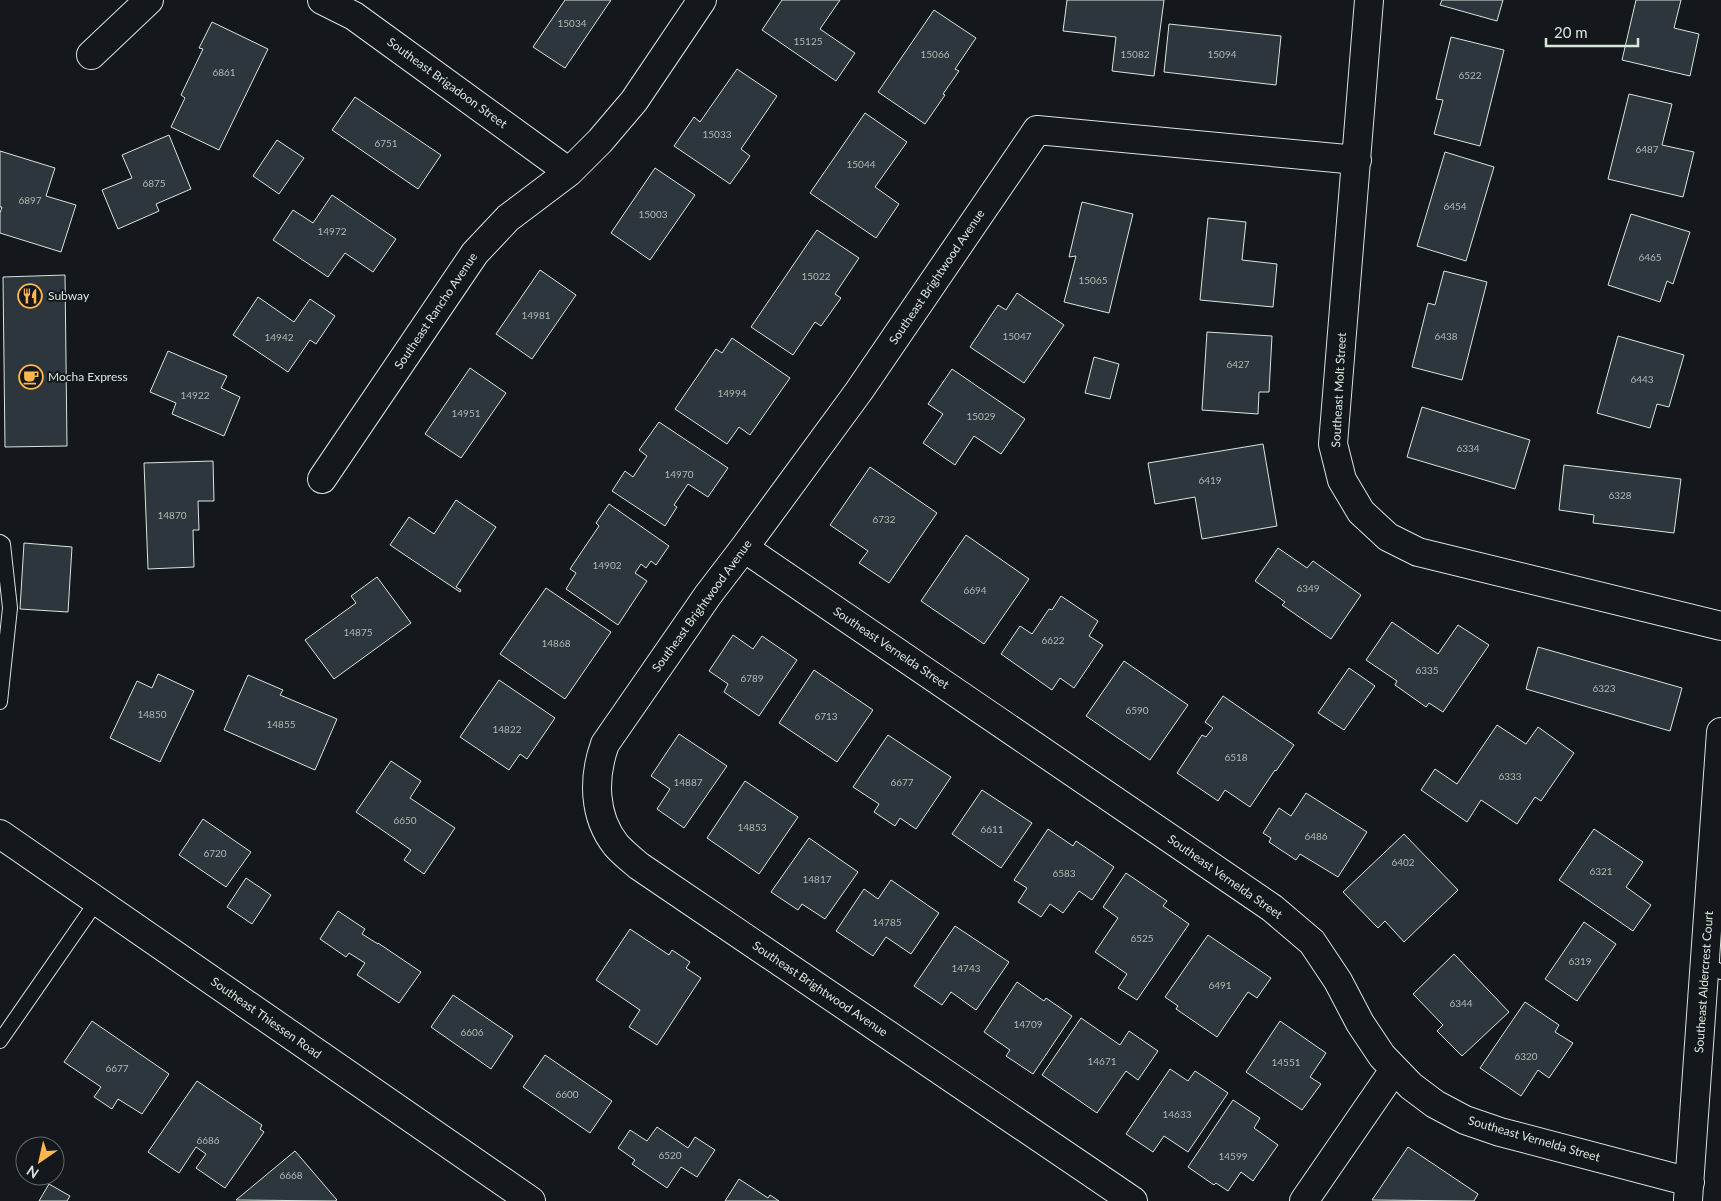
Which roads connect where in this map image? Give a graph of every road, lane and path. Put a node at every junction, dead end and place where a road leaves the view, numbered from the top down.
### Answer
1 (149, 0) edge
2 (322, 0) edge
3 (702, 0) edge
4 (1369, 0) edge
5 (91, 55) dead end
6 (1357, 160) junction
7 (569, 172) junction
8 (322, 479) dead end
9 (0, 542) edge
10 (744, 548) junction
11 (1721, 626) edge
12 (0, 702) edge
13 (1721, 732) edge
14 (0, 834) edge
15 (97, 901) junction
16 (1713, 968) edge
17 (0, 1041) edge
18 (1394, 1070) junction
19 (1689, 1192) edge
20 (531, 1201) edge
21 (1133, 1201) edge
22 (1304, 1201) edge

1 - 5 street
2 - 7 street, Southeast Brigadoon Street
3 - 7 street, Southeast Rancho Avenue
4 - 6 street, Southeast Molt Street
6 - 10 street, Southeast Brightwood Avenue
6 - 11 street, Southeast Molt Street
7 - 8 street, Southeast Rancho Avenue
9 - 12 lane
10 - 18 street, Southeast Vernelda Street
10 - 21 street, Southeast Brightwood Avenue
13 - 16 street, Southeast Aldercrest Court
14 - 15 street, Southeast Thiessen Road
15 - 17 lane
15 - 20 street, Southeast Thiessen Road
16 - 19 street, Southeast Aldercrest Court
18 - 19 street, Southeast Vernelda Street
18 - 22 street

